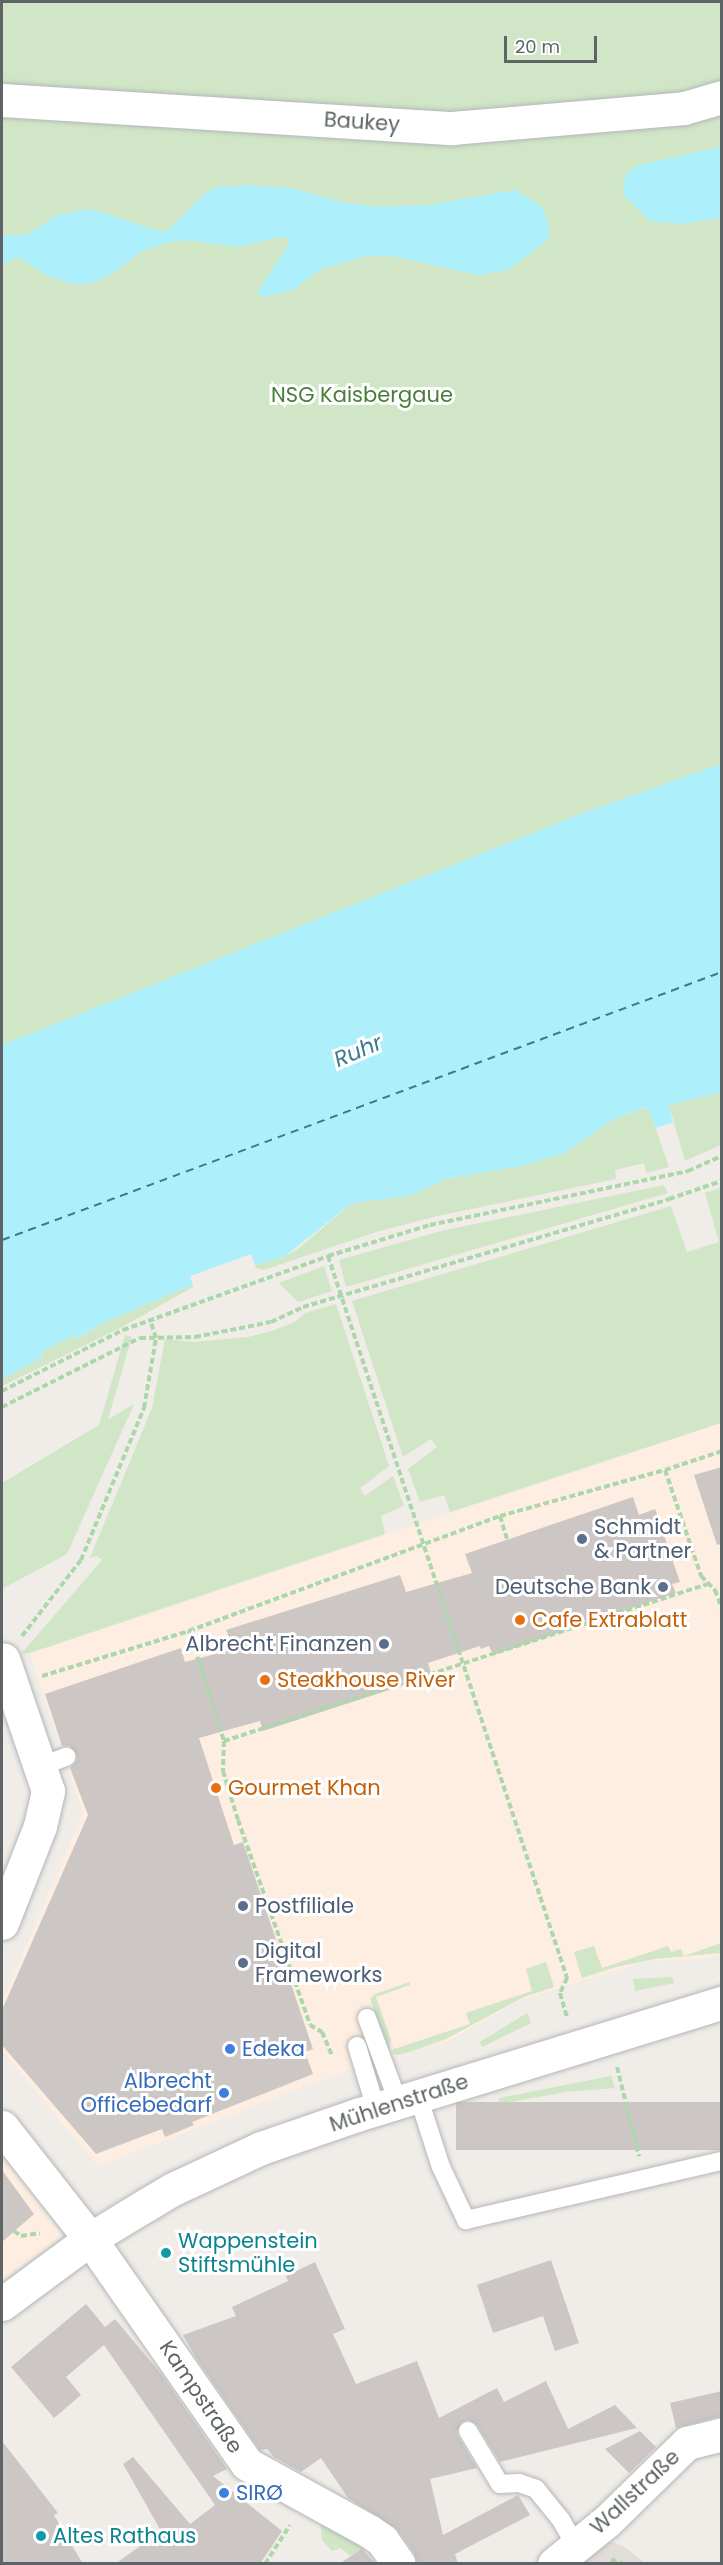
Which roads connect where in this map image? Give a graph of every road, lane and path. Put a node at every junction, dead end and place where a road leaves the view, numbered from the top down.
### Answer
1 (722, 97) edge
2 (2, 100) edge
3 (722, 1156) edge
4 (722, 1181) edge
5 (328, 1256) junction
6 (340, 1297) junction
7 (150, 1320) junction
8 (156, 1338) junction
9 (2, 1391) edge
10 (2, 1407) edge
11 (722, 1451) edge
12 (665, 1470) junction
13 (500, 1516) junction
14 (507, 1539) dead end
15 (423, 1543) junction
16 (708, 1584) junction
17 (722, 1609) edge
18 (189, 1631) junction
19 (464, 1664) junction
20 (8, 1672) junction
21 (224, 1741) junction
22 (2, 1923) edge
23 (722, 2003) edge
24 (367, 2018) dead end
25 (610, 2037) junction
26 (357, 2046) dead end
27 (576, 2048) junction
28 (335, 2063) dead end
29 (397, 2102) junction
30 (2, 2127) edge
31 (722, 2161) edge
32 (644, 2178) junction
33 (14, 2231) dead end
34 (21, 2236) dead end
35 (90, 2239) junction
36 (2, 2304) edge
37 (468, 2432) dead end
38 (722, 2434) edge
39 (308, 2496) junction
40 (565, 2555) edge
41 (265, 2564) edge
42 (399, 2564) edge

1 - 2 street, Baukey
3 - 5 path
4 - 6 path
5 - 6 path
5 - 7 path
6 - 8 path
6 - 15 path
7 - 8 path
7 - 9 path
8 - 10 path
8 - 20 path
11 - 12 path
12 - 13 path
12 - 16 path
13 - 14 path
13 - 15 path
15 - 18 path
15 - 19 path
16 - 17 path
16 - 19 path
18 - 20 path
18 - 21 path
19 - 21 path
19 - 27 path
20 - 22 street
21 - 28 path
23 - 25 street, Mühlenstraße
24 - 29 lane
25 - 27 street, Mühlenstraße
25 - 32 path
26 - 29 lane
27 - 29 street, Mühlenstraße
29 - 32 lane
29 - 35 street, Mühlenstraße
30 - 35 street
31 - 32 lane
33 - 34 path
35 - 36 street, Mühlenstraße
35 - 39 street, Kampstraße
37 - 40 lane
38 - 40 street, Wallstraße
39 - 41 path
39 - 42 street, Kampstraße

